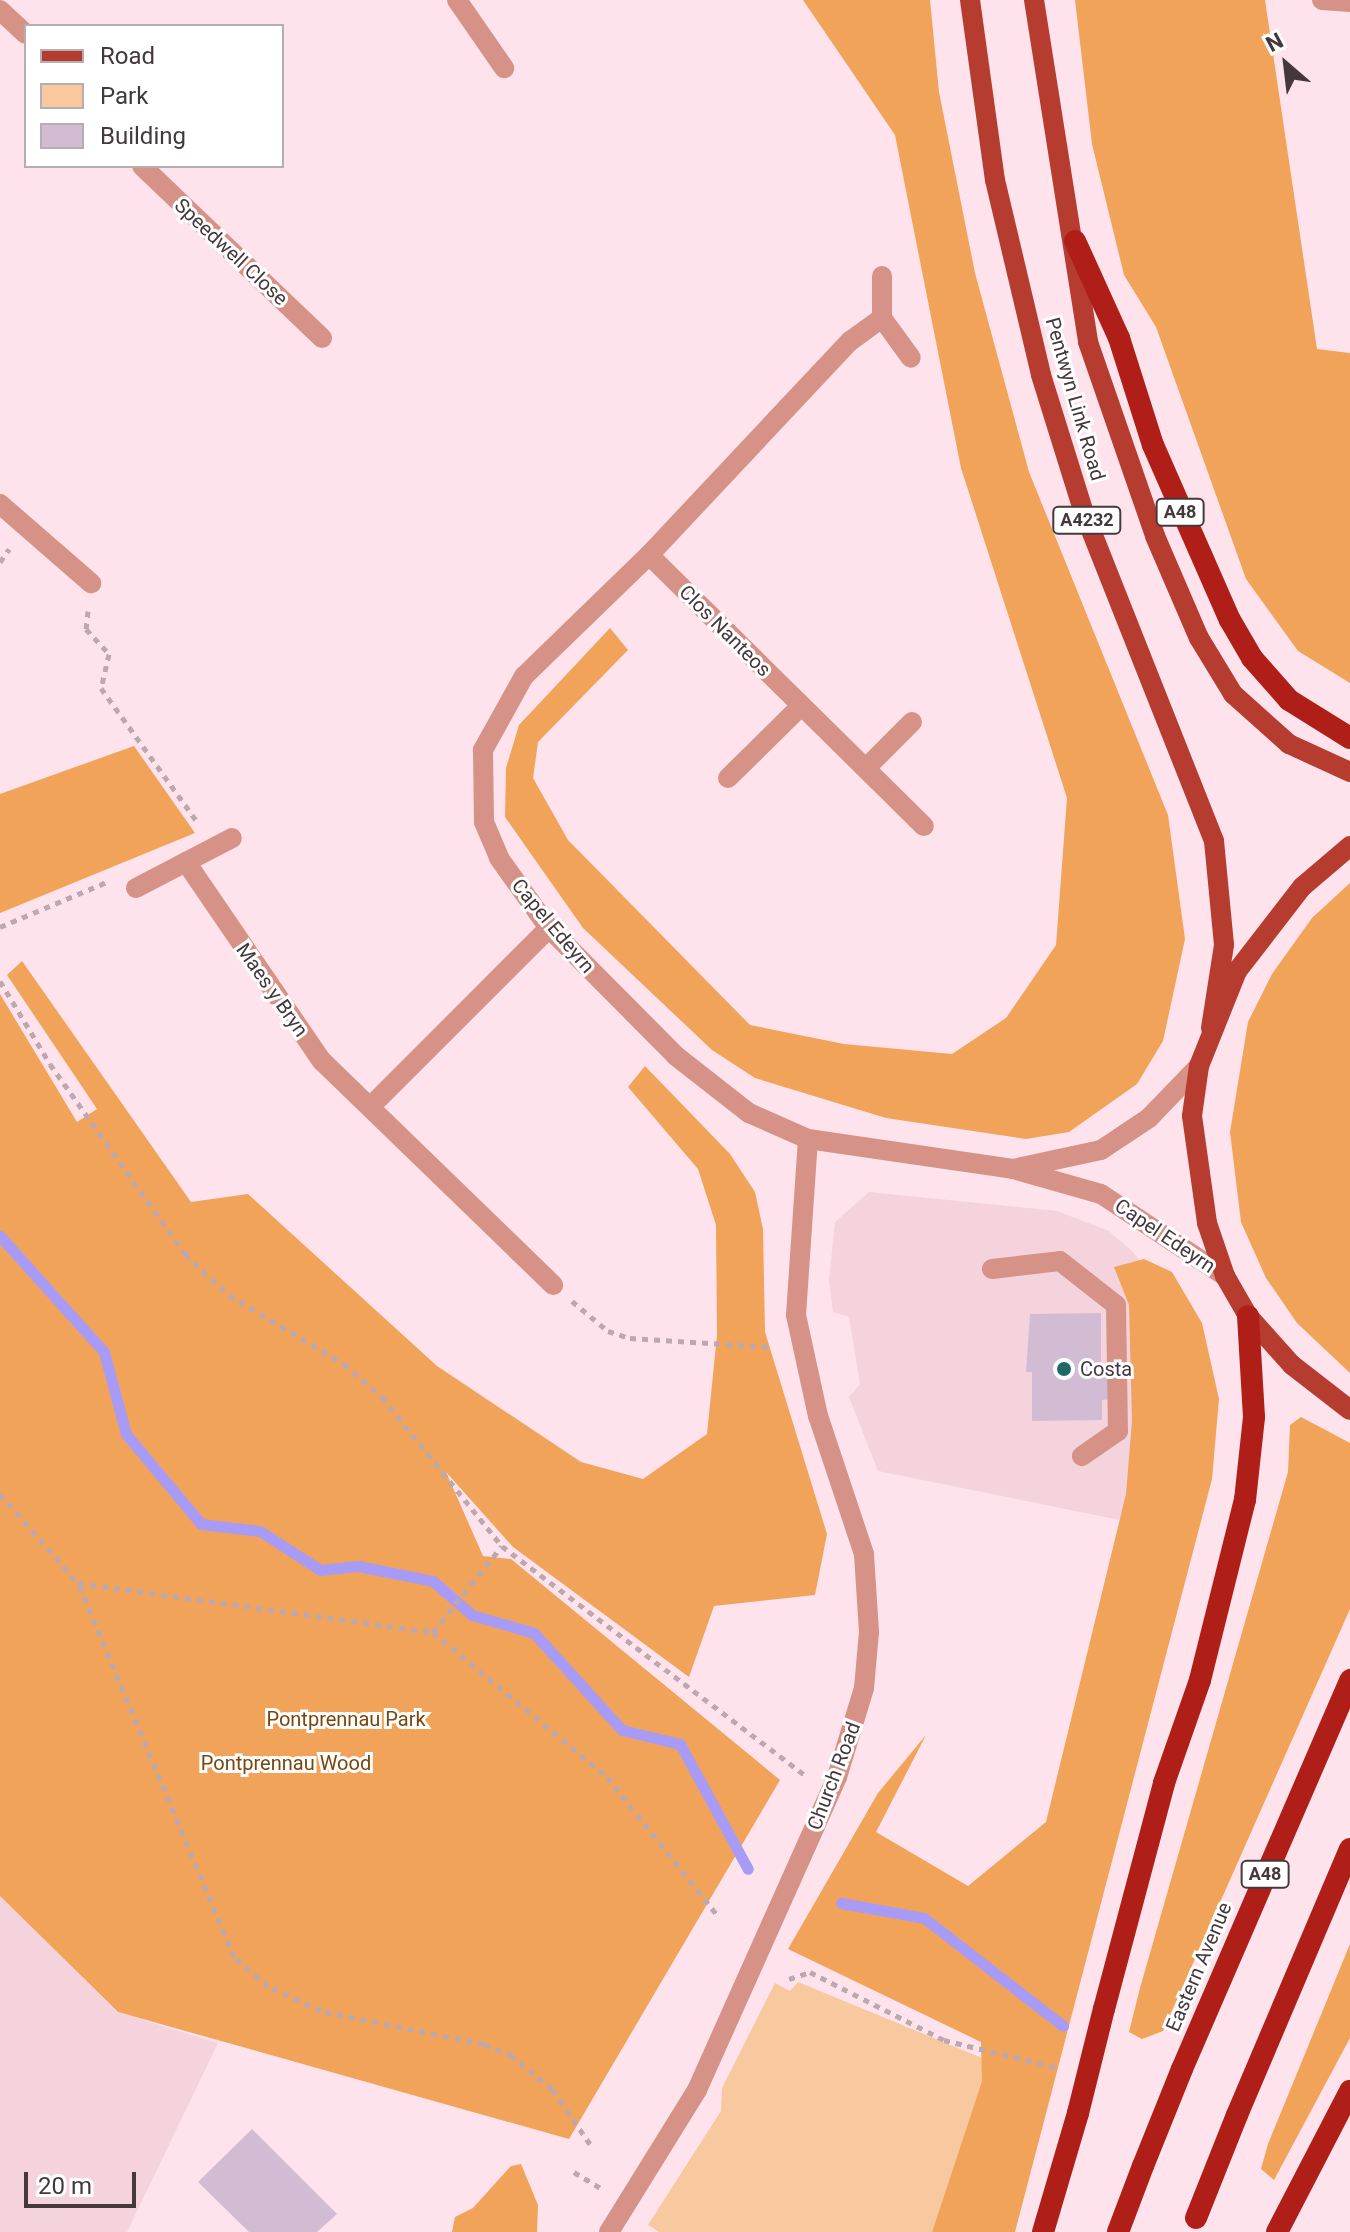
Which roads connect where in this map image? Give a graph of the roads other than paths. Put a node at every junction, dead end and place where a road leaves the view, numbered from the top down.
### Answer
1 (970, 0) edge
2 (1034, 0) edge
3 (1322, 0) edge
4 (1350, 2) edge
5 (467, 3) edge
6 (0, 10) edge
7 (24, 32) edge
8 (504, 68) dead end
9 (144, 168) edge
10 (1075, 241) junction
11 (882, 276) dead end
12 (882, 318) junction
13 (322, 338) dead end
14 (911, 358) dead end
15 (0, 504) edge
16 (649, 555) junction
17 (91, 583) road end
18 (801, 706) junction
19 (912, 722) dead end
20 (1350, 738) edge
21 (866, 768) junction
22 (1350, 772) edge
23 (728, 778) dead end
24 (924, 826) dead end
25 (223, 843) road end
26 (1350, 846) edge
27 (186, 862) junction
28 (136, 888) road end
29 (549, 928) junction
30 (1211, 1028) junction
31 (1199, 1066) junction
32 (370, 1107) junction
33 (808, 1139) junction
34 (1013, 1169) junction
35 (992, 1269) dead end
36 (1225, 1276) junction
37 (553, 1285) road end
38 (1248, 1316) junction
39 (1350, 1410) edge
40 (1082, 1456) dead end
41 (1350, 1680) edge
42 (1350, 1849) edge
43 (1350, 2091) edge
44 (1193, 2225) edge
45 (609, 2232) edge
46 (1043, 2232) edge
47 (1118, 2232) edge
48 (1277, 2232) edge

1 - 30 main road, Pentwyn Link Road / A4232
2 - 10 main road, Pentwyn Link Road / A4232
3 - 4 street
5 - 8 street
6 - 7 street
9 - 13 street, Speedwell Close
10 - 20 highway, A48
10 - 22 main road, Pentwyn Link Road / A4232
11 - 12 street
12 - 14 street
12 - 16 street, Capel Edeyrn
15 - 17 street
16 - 18 street, Clos Nanteos
16 - 29 street, Capel Edeyrn
18 - 21 street, Clos Nanteos
18 - 23 street
19 - 21 street
21 - 24 street, Clos Nanteos
25 - 27 street
26 - 30 main road, A4232
27 - 28 street
27 - 32 street, Maes y Bryn
29 - 32 street
29 - 33 street, Capel Edeyrn
30 - 31 main road, A4232
31 - 34 street, Capel Edeyrn
31 - 36 main road, A4232
32 - 37 street, Maes y Bryn
33 - 34 street, Capel Edeyrn
33 - 45 street, Church Road
34 - 36 street, Capel Edeyrn
35 - 40 street
36 - 38 main road, A4232
38 - 39 main road, A4232
38 - 46 highway, bridge
41 - 47 highway, Eastern Avenue / A48, bridge
42 - 44 highway, bridge
43 - 48 highway

